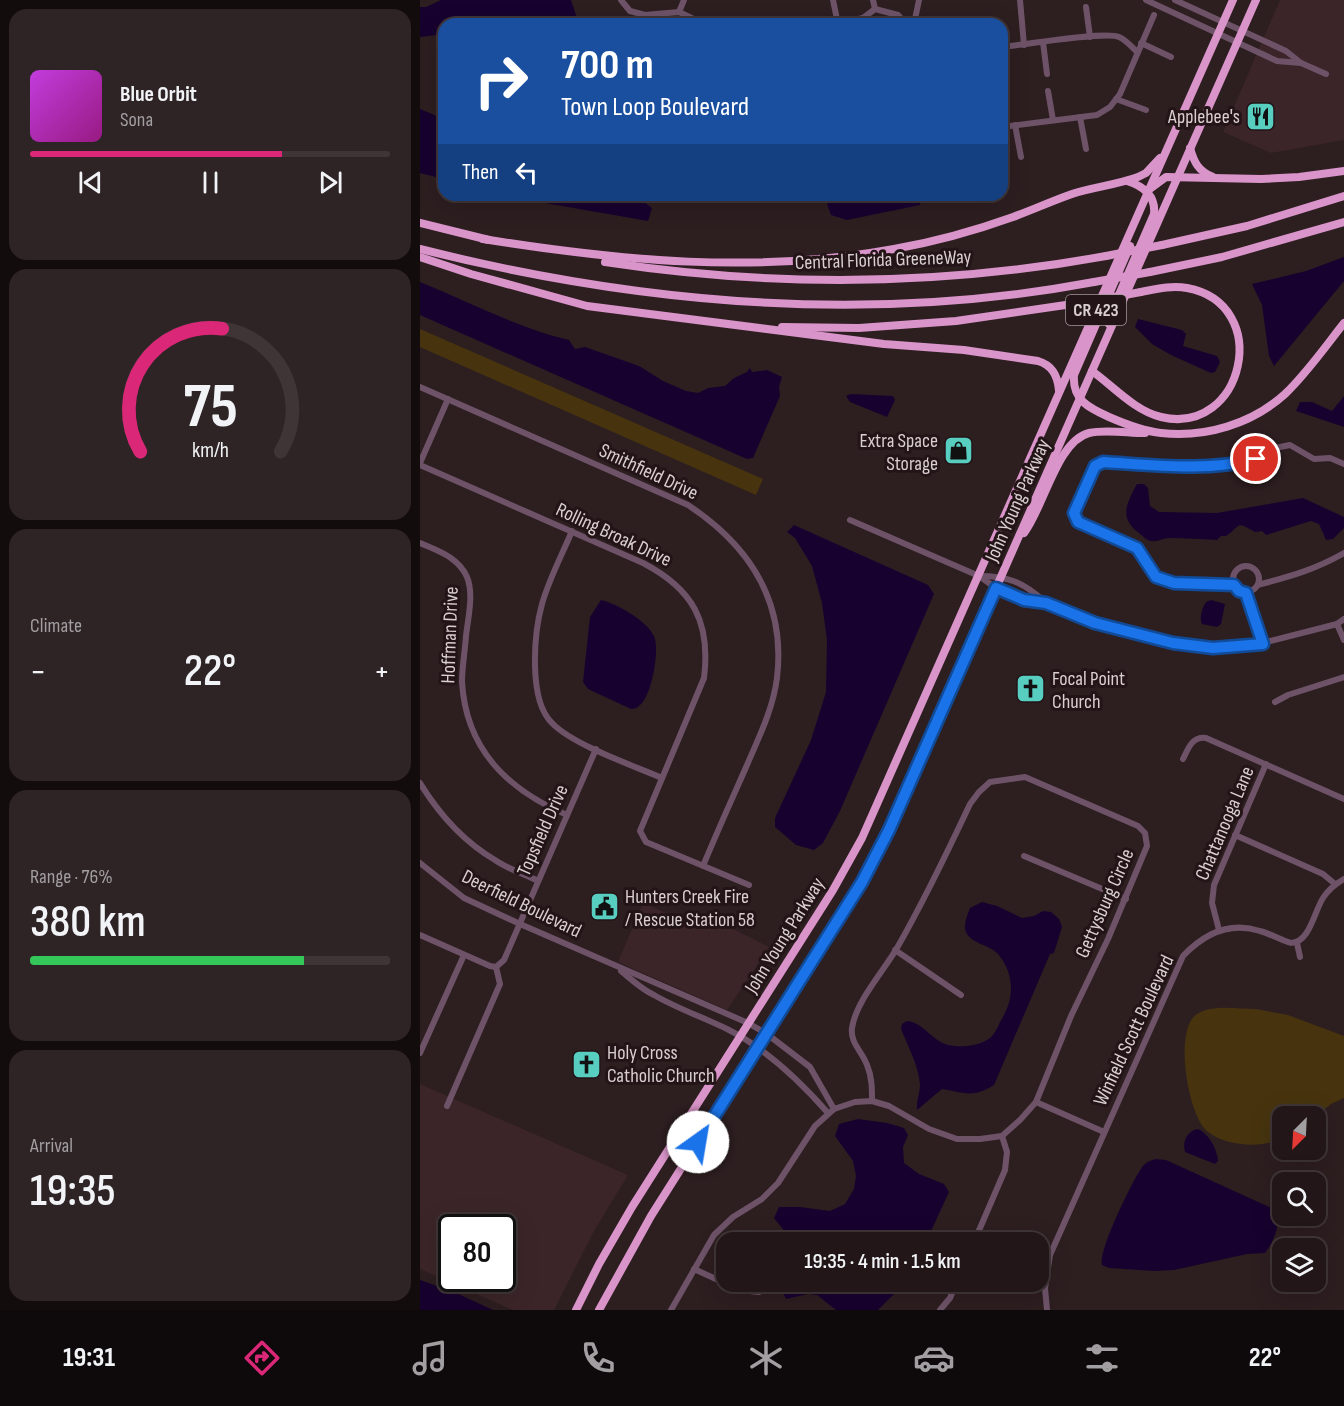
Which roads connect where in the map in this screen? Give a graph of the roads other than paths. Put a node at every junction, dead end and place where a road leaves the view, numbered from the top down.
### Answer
1 (621, 0) edge
2 (684, 0) edge
3 (833, 0) edge
4 (873, 0) edge
5 (919, 0) edge
6 (1020, 0) edge
7 (1146, 0) edge
8 (1175, 0) edge
9 (1233, 0) edge
10 (1256, 0) edge
11 (1155, 2) edge
12 (1086, 7) dead end
13 (875, 9) junction
14 (679, 12) junction
15 (1154, 15) dead end
16 (692, 18) edge
17 (836, 18) edge
18 (867, 18) edge
19 (901, 18) edge
20 (915, 18) edge
21 (1223, 21) junction
22 (1242, 31) junction
23 (1219, 32) junction
24 (1090, 37) junction
25 (1043, 42) junction
26 (1237, 43) junction
27 (1141, 44) junction
28 (1024, 45) junction
29 (1008, 46) edge
30 (1137, 52) junction
31 (1171, 57) dead end
32 (1301, 63) junction
33 (1047, 74) dead end
34 (1326, 74) dead end
35 (1048, 91) dead end
36 (1116, 99) junction
37 (1146, 111) dead end
38 (1080, 117) junction
39 (1053, 120) junction
40 (1015, 125) junction
41 (1008, 126) edge
42 (1190, 148) junction
43 (1086, 149) dead end
44 (1166, 151) junction
45 (1021, 158) dead end
46 (1344, 171) edge
47 (1178, 176) junction
48 (1216, 178) junction
49 (1126, 181) junction
50 (1148, 191) junction
51 (1344, 196) edge
52 (1344, 222) edge
53 (420, 223) edge
54 (1130, 233) junction
55 (483, 239) junction
56 (420, 249) edge
57 (420, 257) edge
58 (1344, 323) edge
59 (745, 326) junction
60 (1108, 335) junction
61 (1092, 371) junction
62 (420, 387) edge
63 (1059, 392) junction
64 (448, 399) junction
65 (1079, 400) junction
66 (1159, 433) junction
67 (420, 464) edge
68 (1344, 464) edge
69 (850, 520) dead end
70 (572, 531) junction
71 (420, 543) edge
72 (1015, 545) junction
73 (1344, 553) edge
74 (979, 576) junction
75 (1002, 576) junction
76 (1234, 585) junction
77 (1258, 585) junction
78 (996, 588) junction
79 (1246, 593) junction
80 (1046, 603) junction
81 (1344, 619) edge
82 (1337, 624) junction
83 (1344, 640) edge
84 (1263, 644) junction
85 (1344, 677) edge
86 (1275, 702) dead end
87 (596, 749) junction
88 (1183, 759) dead end
89 (1266, 764) junction
90 (662, 778) junction
91 (420, 783) edge
92 (1344, 799) edge
93 (567, 814) junction
94 (1235, 835) junction
95 (1024, 856) dead end
96 (420, 863) edge
97 (703, 866) junction
98 (1344, 879) edge
99 (538, 880) junction
100 (1335, 884) junction
101 (749, 885) dead end
102 (1126, 899) junction
103 (520, 924) junction
104 (1219, 930) junction
105 (420, 935) edge
106 (1297, 943) junction
107 (895, 950) junction
108 (464, 955) junction
109 (1300, 957) dead end
110 (615, 966) junction
111 (496, 967) junction
112 (961, 995) dead end
113 (748, 1023) junction
114 (767, 1034) junction
115 (740, 1036) junction
116 (758, 1048) junction
117 (420, 1053) edge
118 (818, 1079) junction
119 (807, 1089) junction
120 (872, 1101) junction
121 (1036, 1102) junction
122 (447, 1106) dead end
123 (831, 1111) junction
124 (1104, 1132) junction
125 (1002, 1136) junction
126 (978, 1232) edge
127 (694, 1269) junction
128 (716, 1279) edge
129 (952, 1292) edge
130 (576, 1310) edge
131 (599, 1310) edge
132 (671, 1310) edge
133 (940, 1310) edge
134 (1047, 1310) edge

1 - 14 street
2 - 14 street
3 - 17 street
4 - 13 street
5 - 20 street
6 - 28 street
7 - 11 street
8 - 21 street
9 - 21 highway, John Young Parkway / CR 423
10 - 22 highway, John Young Parkway / CR 423
11 - 23 street
12 - 24 street
13 - 18 street
13 - 19 street
14 - 16 street
15 - 27 street
21 - 22 street
21 - 23 highway, John Young Parkway / CR 423
22 - 26 highway, John Young Parkway / CR 423
22 - 32 street
23 - 26 street
23 - 44 highway, John Young Parkway / CR 423
24 - 25 street
24 - 30 street
25 - 28 street
25 - 33 street
26 - 32 street
26 - 42 highway, John Young Parkway / CR 423
27 - 30 street
27 - 31 street
28 - 29 street
30 - 36 street
32 - 34 street
35 - 39 street
36 - 37 street
36 - 38 street
38 - 39 street
38 - 43 street
39 - 40 street
40 - 41 street
40 - 45 street
42 - 47 highway, John Young Parkway / CR 423
42 - 48 highway
44 - 49 highway
44 - 50 highway, John Young Parkway / CR 423
46 - 48 highway
47 - 48 highway
47 - 50 highway
47 - 60 highway, John Young Parkway / CR 423
49 - 50 highway
49 - 55 highway
50 - 54 highway, John Young Parkway / CR 423
50 - 60 highway
51 - 55 highway, Central Florida GreeneWay, bridge
52 - 56 highway, bridge
53 - 55 highway, Central Florida GreeneWay
54 - 63 highway, John Young Parkway / CR 423
54 - 65 highway
57 - 59 highway
58 - 66 highway
59 - 61 highway, bridge
59 - 63 highway
60 - 61 highway, John Young Parkway / CR 423
61 - 65 highway, John Young Parkway / CR 423
62 - 64 street, Smithfield Drive
63 - 74 highway, John Young Parkway / CR 423
64 - 67 street
64 - 97 street, Smithfield Drive
65 - 66 highway
65 - 72 highway, John Young Parkway / CR 423
66 - 72 highway
67 - 70 street, Rolling Broak Drive
68 - 76 street
69 - 74 street
70 - 87 street
70 - 90 street, Rolling Broak Drive
71 - 93 street, Hoffman Drive
72 - 75 highway, John Young Parkway / CR 423
73 - 77 street
74 - 75 street
74 - 78 street
74 - 113 highway, John Young Parkway / CR 423
75 - 78 highway, John Young Parkway / CR 423
75 - 80 street
76 - 77 street
76 - 79 street
77 - 79 street
78 - 80 street
78 - 114 highway, John Young Parkway / CR 423
79 - 84 street
80 - 84 street
81 - 82 street
82 - 83 street
82 - 84 street
85 - 86 street
87 - 90 street
87 - 93 street, Topsfield Drive
88 - 89 street
89 - 92 street
89 - 94 street, Chattanooga Lane
90 - 97 street, Rolling Broak Drive
91 - 99 street
93 - 99 street, Topsfield Drive
94 - 100 street
94 - 104 street, Chattanooga Lane
95 - 102 street
96 - 103 street, Deerfield Boulevard
97 - 101 street
98 - 100 street
99 - 103 street, Topsfield Drive
100 - 106 street
102 - 107 street, Gettysburg Circle
102 - 121 street, Gettysburg Circle
103 - 110 street, Deerfield Boulevard
103 - 111 street, Topsfield Drive
104 - 106 street, Winfield Scott Boulevard
104 - 124 street, Winfield Scott Boulevard
105 - 108 street
106 - 109 street
107 - 112 street
107 - 120 street, Gettysburg Circle
108 - 111 street
108 - 117 street
110 - 113 street, Deerfield Boulevard
110 - 115 street, Deerfield Boulevard
111 - 122 street
113 - 114 street, Deerfield Boulevard
113 - 115 highway, John Young Parkway / CR 423
114 - 116 highway, John Young Parkway / CR 423
114 - 118 street, Deerfield Boulevard
115 - 116 street, Deerfield Boulevard
115 - 130 highway, John Young Parkway / CR 423
116 - 119 street, Deerfield Boulevard
116 - 131 highway, John Young Parkway / CR 423
118 - 119 street
118 - 123 street, Deerfield Boulevard
119 - 123 street, Deerfield Boulevard
120 - 123 street
120 - 125 street
121 - 124 street
121 - 125 street, Gettysburg Circle
123 - 127 street
124 - 134 street, Winfield Scott Boulevard
125 - 126 street
127 - 128 street
127 - 132 street
129 - 133 street

